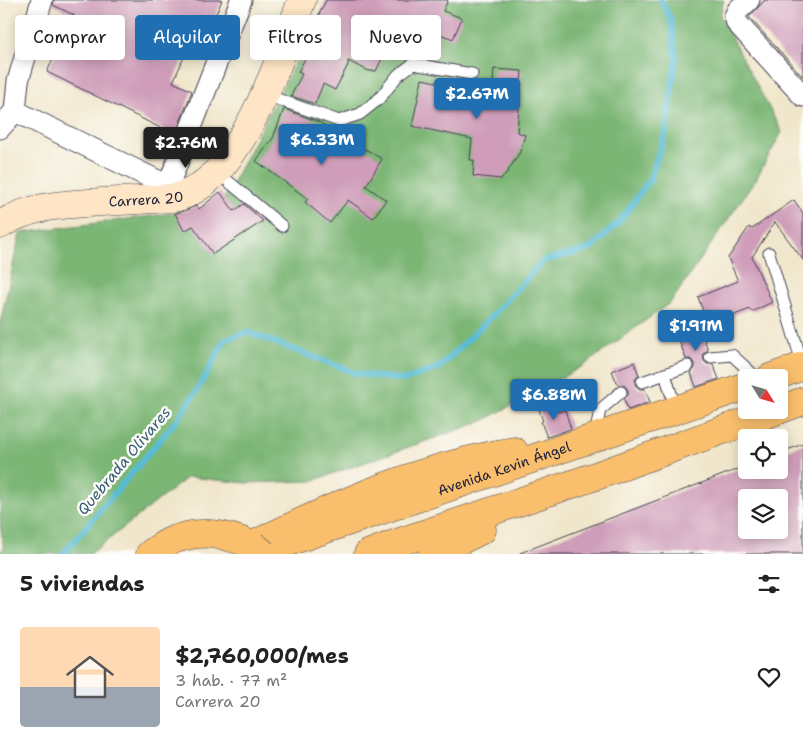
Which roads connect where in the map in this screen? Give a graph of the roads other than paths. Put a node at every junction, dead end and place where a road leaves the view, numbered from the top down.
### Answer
1 (42, 0) edge
2 (241, 0) edge
3 (302, 0) edge
4 (749, 0) edge
5 (472, 74) dead end
6 (266, 95) junction
7 (803, 96) edge
8 (14, 112) junction
9 (0, 128) edge
10 (217, 172) junction
11 (0, 225) edge
12 (282, 226) dead end
13 (769, 253) dead end
14 (710, 357) dead end
15 (688, 366) dead end
16 (803, 366) edge
17 (747, 369) edge
18 (788, 371) edge
19 (665, 374) junction
20 (642, 382) dead end
21 (738, 389) edge
22 (621, 392) dead end
23 (803, 401) edge
24 (788, 406) edge
25 (676, 410) junction
26 (753, 419) edge
27 (591, 439) junction
28 (596, 476) junction
29 (260, 551) edge
30 (150, 554) edge
31 (368, 554) edge
32 (432, 554) edge

1 - 8 street
2 - 8 street
3 - 6 main road, Carrera 20
4 - 7 street
5 - 6 lane
6 - 10 main road, Carrera 20
8 - 9 street
10 - 11 main road, Carrera 20
10 - 12 lane
13 - 16 lane
14 - 17 lane
15 - 19 lane
16 - 18 main road
19 - 20 lane
19 - 25 lane
21 - 25 main road, Avenida Kevin Ángel
22 - 27 lane
23 - 24 main road
25 - 27 main road, Avenida Kevin Ángel
26 - 28 main road
27 - 29 main road, Avenida Kevin Ángel
27 - 29 main road
28 - 31 main road
28 - 32 main road
29 - 30 main road

